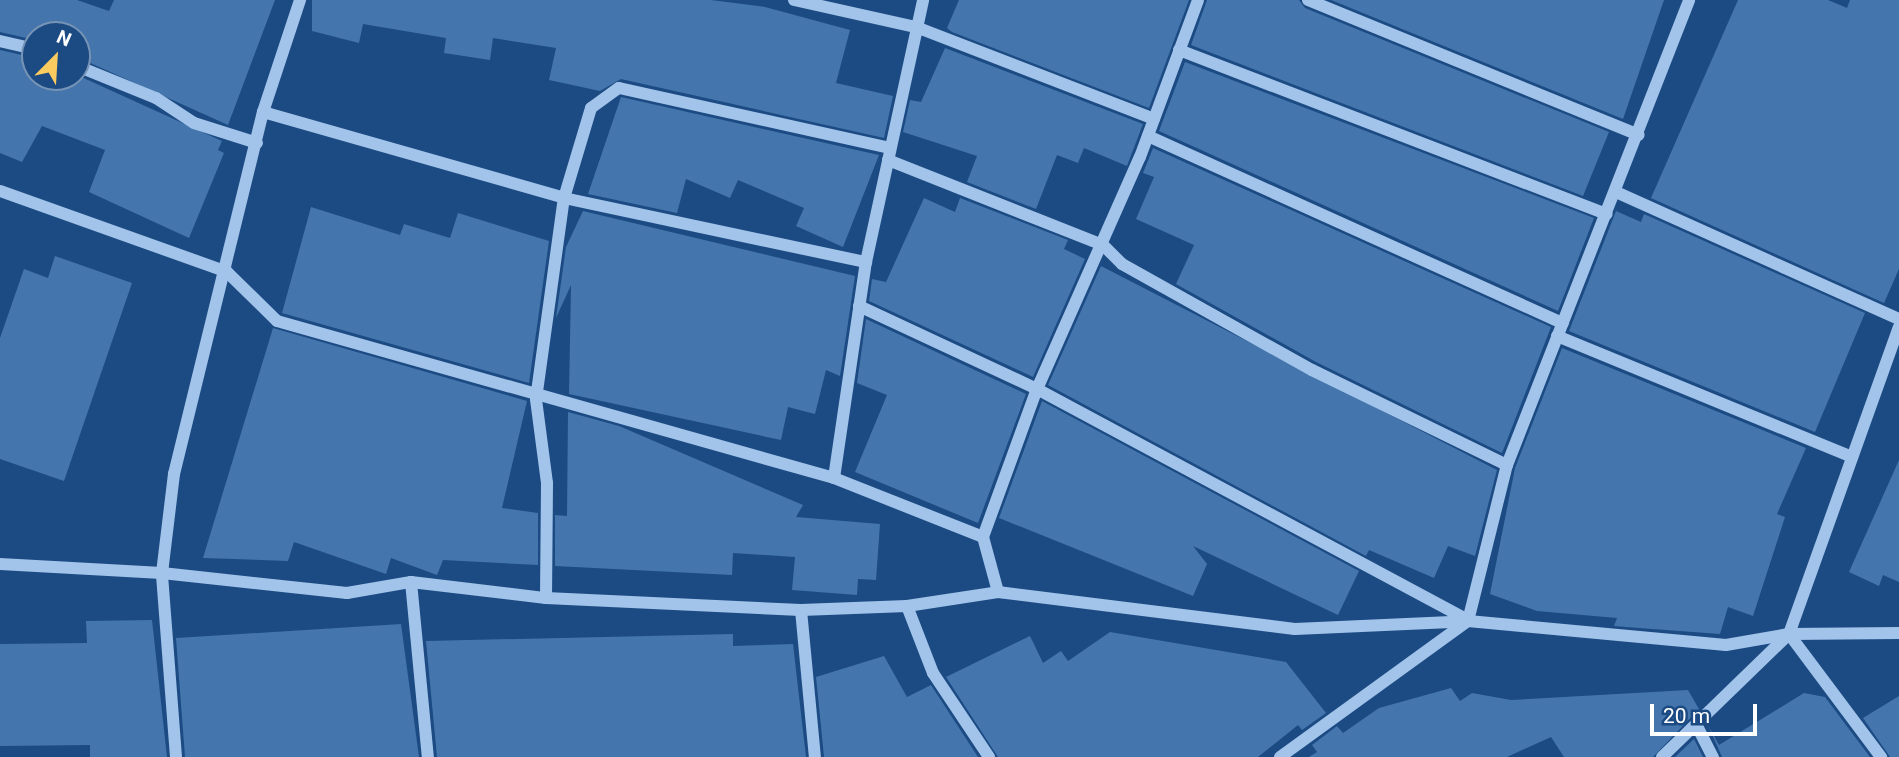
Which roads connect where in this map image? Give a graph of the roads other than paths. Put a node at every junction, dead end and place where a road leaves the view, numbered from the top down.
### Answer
1 (794, 0) edge
2 (923, 0) edge
3 (1198, 0) edge
4 (1308, 0) edge
5 (1689, 0) edge
6 (297, 1) edge
7 (916, 27) junction
8 (0, 41) edge
9 (21, 46) edge
10 (1178, 50) junction
11 (91, 72) edge
12 (263, 112) junction
13 (1154, 119) junction
14 (1639, 135) junction
15 (1148, 136) junction
16 (257, 143) junction
17 (888, 154) junction
18 (0, 191) edge
19 (1616, 192) junction
20 (564, 198) junction
21 (1607, 214) junction
22 (1102, 245) junction
23 (866, 262) junction
24 (227, 272) junction
25 (859, 306) junction
26 (1899, 319) edge
27 (1563, 323) junction
28 (1899, 327) edge
29 (1557, 336) junction
30 (1037, 389) junction
31 (536, 399) junction
32 (1852, 457) junction
33 (1507, 465) junction
34 (834, 478) junction
35 (983, 537) junction
36 (0, 564) edge
37 (162, 573) junction
38 (411, 582) junction
39 (998, 592) junction
40 (546, 598) junction
41 (907, 607) junction
42 (801, 610) junction
43 (1468, 621) junction
44 (1899, 633) edge
45 (1789, 634) junction
46 (1698, 728) junction
47 (176, 757) edge
48 (428, 757) edge
49 (816, 757) edge
50 (989, 757) edge
51 (1280, 757) edge
52 (1662, 757) edge
53 (1713, 757) edge
54 (1881, 757) edge

1 - 7 street
2 - 7 street
3 - 10 street
4 - 14 street
5 - 14 street
6 - 12 street
7 - 13 street
7 - 17 street
8 - 9 street
10 - 13 street
10 - 21 street
11 - 16 street
12 - 16 street
12 - 20 street
13 - 15 street
14 - 19 street
15 - 22 street
15 - 27 street
16 - 24 street
17 - 20 street
17 - 22 street
17 - 23 street
18 - 24 street
19 - 21 street
19 - 26 street
20 - 23 street
20 - 31 street
21 - 27 street
22 - 30 street
22 - 33 street
23 - 25 street
24 - 31 street
24 - 37 street
25 - 30 street
25 - 34 street
27 - 29 street
28 - 32 street
29 - 32 street
29 - 33 street
30 - 35 street
30 - 43 street
31 - 34 street
31 - 40 street
32 - 45 street
33 - 43 street
34 - 35 street
35 - 39 street
36 - 37 street
37 - 38 street
37 - 47 street
38 - 40 street
38 - 48 street
39 - 41 street
39 - 43 street
40 - 42 street
41 - 42 street
41 - 50 street
42 - 49 street
43 - 45 street
43 - 51 street
44 - 45 street
45 - 46 street
45 - 54 street
46 - 52 street
46 - 53 street

